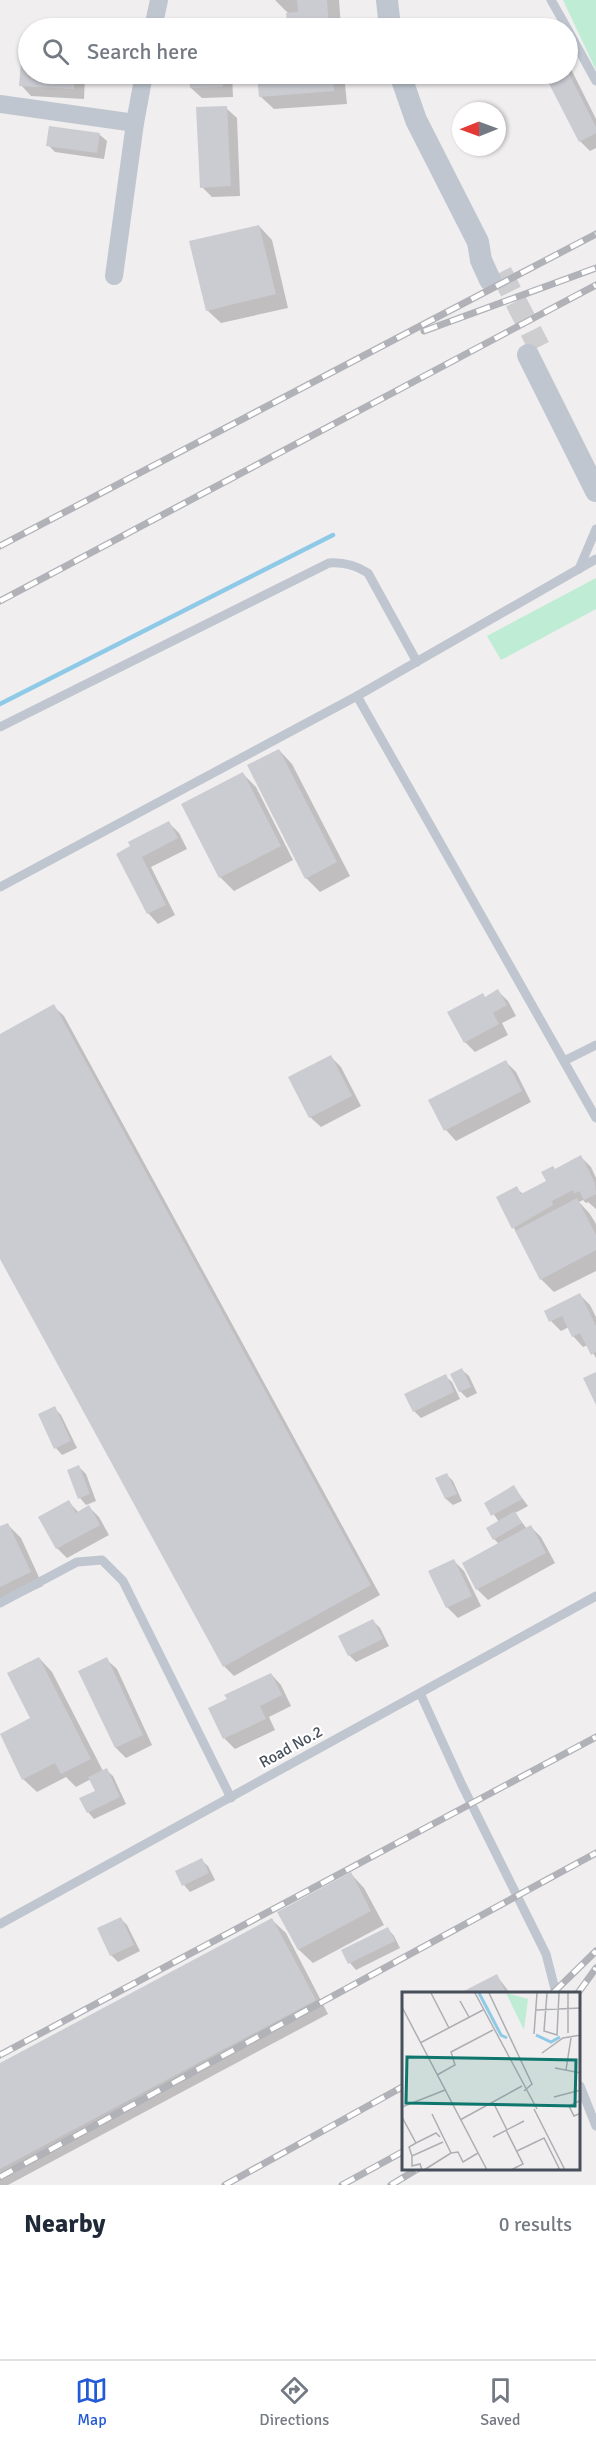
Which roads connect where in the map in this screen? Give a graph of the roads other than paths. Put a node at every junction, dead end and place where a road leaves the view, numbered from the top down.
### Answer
1 (159, 0) edge
2 (387, 0) edge
3 (551, 0) edge
4 (155, 18) edge
5 (389, 18) edge
6 (561, 18) edge
7 (578, 49) edge
8 (596, 81) edge
9 (142, 84) edge
10 (403, 84) edge
11 (0, 104) edge
12 (135, 123) junction
13 (114, 276) dead end
14 (496, 276) tunnel mouth
15 (533, 351) tunnel mouth
16 (565, 414) junction
17 (596, 457) edge
18 (596, 491) edge
19 (596, 530) edge
20 (596, 559) edge
21 (579, 569) junction
22 (417, 662) junction
23 (357, 696) junction
24 (0, 727) edge
25 (0, 887) edge
26 (596, 1045) edge
27 (564, 1061) junction
28 (596, 1118) edge
29 (596, 1596) edge
30 (0, 1603) edge
31 (420, 1693) junction
32 (231, 1798) junction
33 (0, 1924) edge
34 (556, 1992) edge
35 (581, 2091) edge
36 (596, 2126) edge

1 - 4 street
2 - 5 street
3 - 6 lane
7 - 8 lane
9 - 12 street
10 - 14 street
11 - 12 street
12 - 13 street
15 - 16 street
16 - 17 street
16 - 18 street
19 - 21 lane
20 - 21 lane
21 - 22 lane
22 - 23 lane
22 - 24 lane
23 - 25 lane
23 - 27 lane
26 - 27 lane
27 - 28 lane
29 - 31 lane, Road No.2
30 - 32 lane
31 - 32 lane, Road No.2
31 - 34 lane
32 - 33 lane, Road No.2
35 - 36 lane

